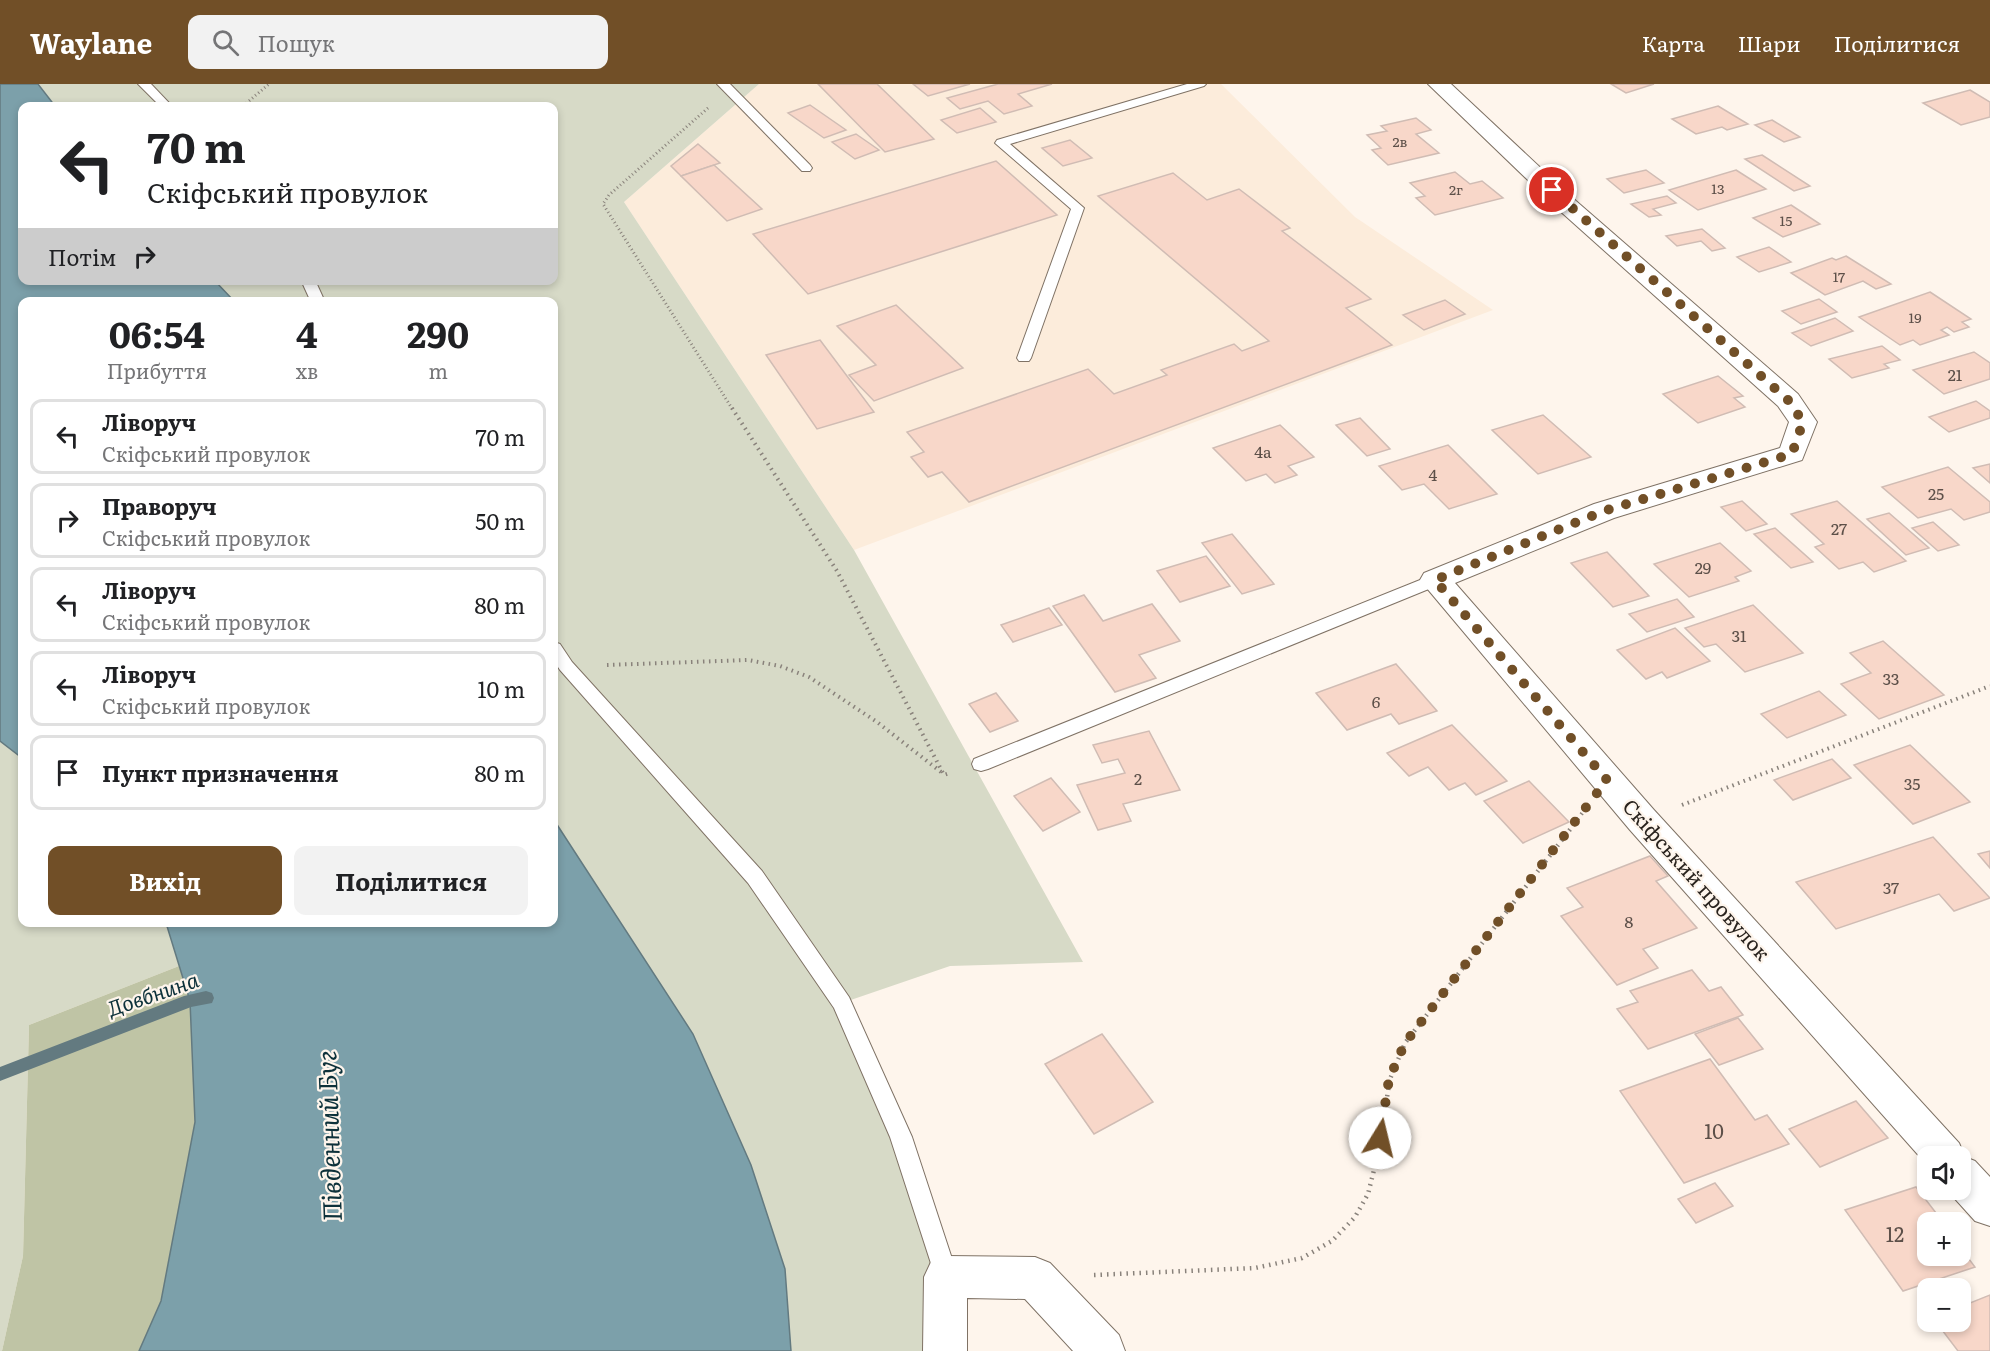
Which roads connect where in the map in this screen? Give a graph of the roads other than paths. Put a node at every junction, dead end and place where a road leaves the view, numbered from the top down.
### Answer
1 (144, 84) edge
2 (1148, 84) edge
3 (1200, 84) edge
4 (1439, 84) edge
5 (726, 87) edge
6 (1163, 95) junction
7 (162, 102) edge
8 (806, 168) dead end
9 (1024, 358) dead end
10 (1435, 580) junction
11 (558, 654) edge
12 (981, 764) road end
13 (1936, 1146) edge
14 (1971, 1186) edge
15 (1990, 1207) edge
16 (946, 1277) junction
17 (945, 1351) edge
18 (1103, 1351) edge

1 - 7 lane
2 - 6 lane
3 - 6 lane
4 - 10 street
5 - 8 lane
6 - 9 lane
10 - 12 lane
10 - 13 street, Скіфський провулок
11 - 16 lane
14 - 15 street
16 - 17 street
16 - 18 street

